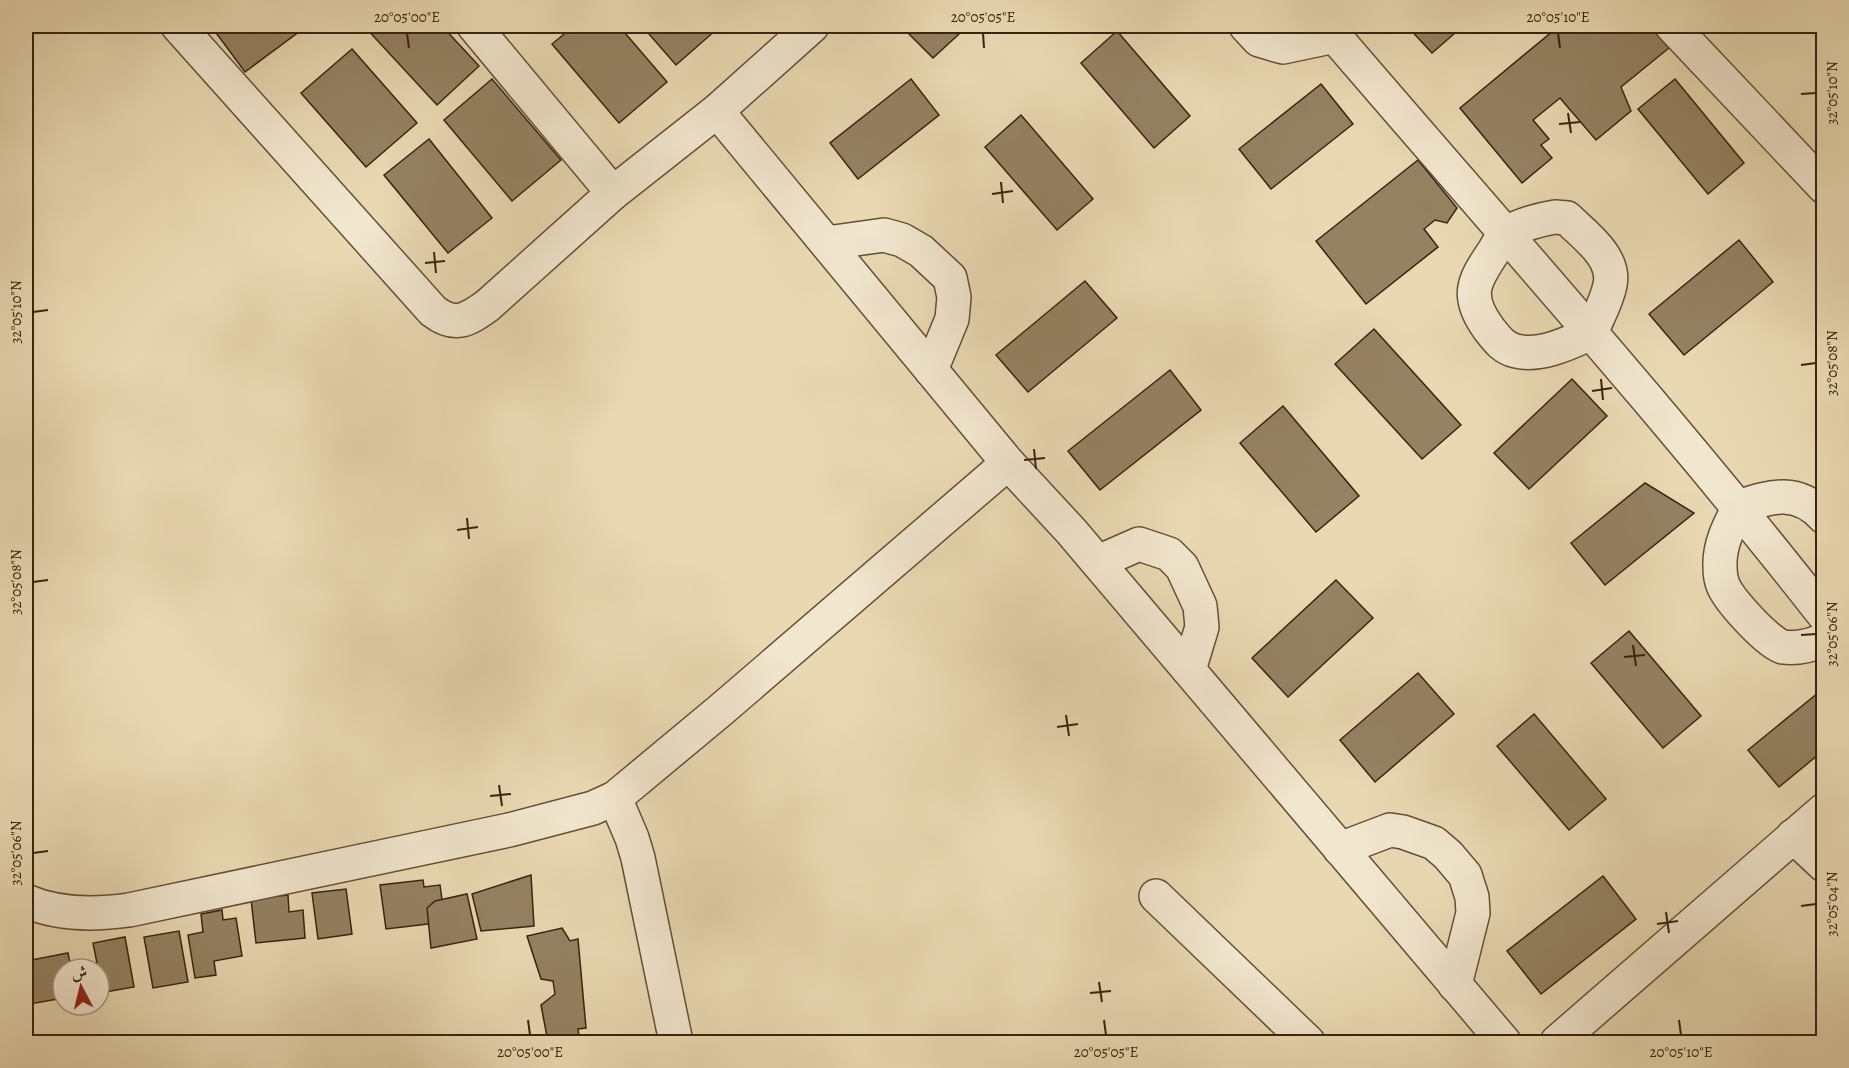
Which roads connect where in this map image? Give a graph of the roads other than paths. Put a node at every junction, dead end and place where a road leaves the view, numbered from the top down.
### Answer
1 (178, 26) edge
2 (474, 26) edge
3 (812, 26) edge
4 (1246, 26) edge
5 (1671, 26) edge
6 (1333, 29) edge
7 (717, 111) junction
8 (1824, 187) edge
9 (612, 193) junction
10 (1506, 233) junction
11 (827, 243) junction
12 (1591, 333) junction
13 (932, 370) junction
14 (1008, 463) junction
15 (1739, 507) junction
16 (1824, 517) edge
17 (1098, 562) junction
18 (1824, 615) edge
19 (1824, 640) edge
20 (1189, 670) junction
21 (615, 798) junction
22 (1824, 810) edge
23 (1793, 837) junction
24 (1341, 849) junction
25 (1824, 865) edge
26 (1156, 896) dead end
27 (26, 901) edge
28 (1455, 985) junction
29 (676, 1042) edge
30 (1308, 1042) edge
31 (1504, 1042) edge
32 (1557, 1042) edge

1 - 9 street
2 - 9 street
3 - 7 street
4 - 6 street
5 - 8 street
6 - 10 street
7 - 9 street
7 - 11 street
10 - 12 street
10 - 12 street
10 - 12 street
11 - 13 street
11 - 13 street
12 - 15 street
13 - 14 street
14 - 17 street
14 - 21 street
15 - 16 street
15 - 18 street
15 - 19 street
17 - 20 street
17 - 20 street
20 - 24 street
21 - 27 street
21 - 29 street
22 - 23 street
23 - 25 street
23 - 32 street
24 - 28 street
24 - 28 street
26 - 30 street
28 - 31 street

